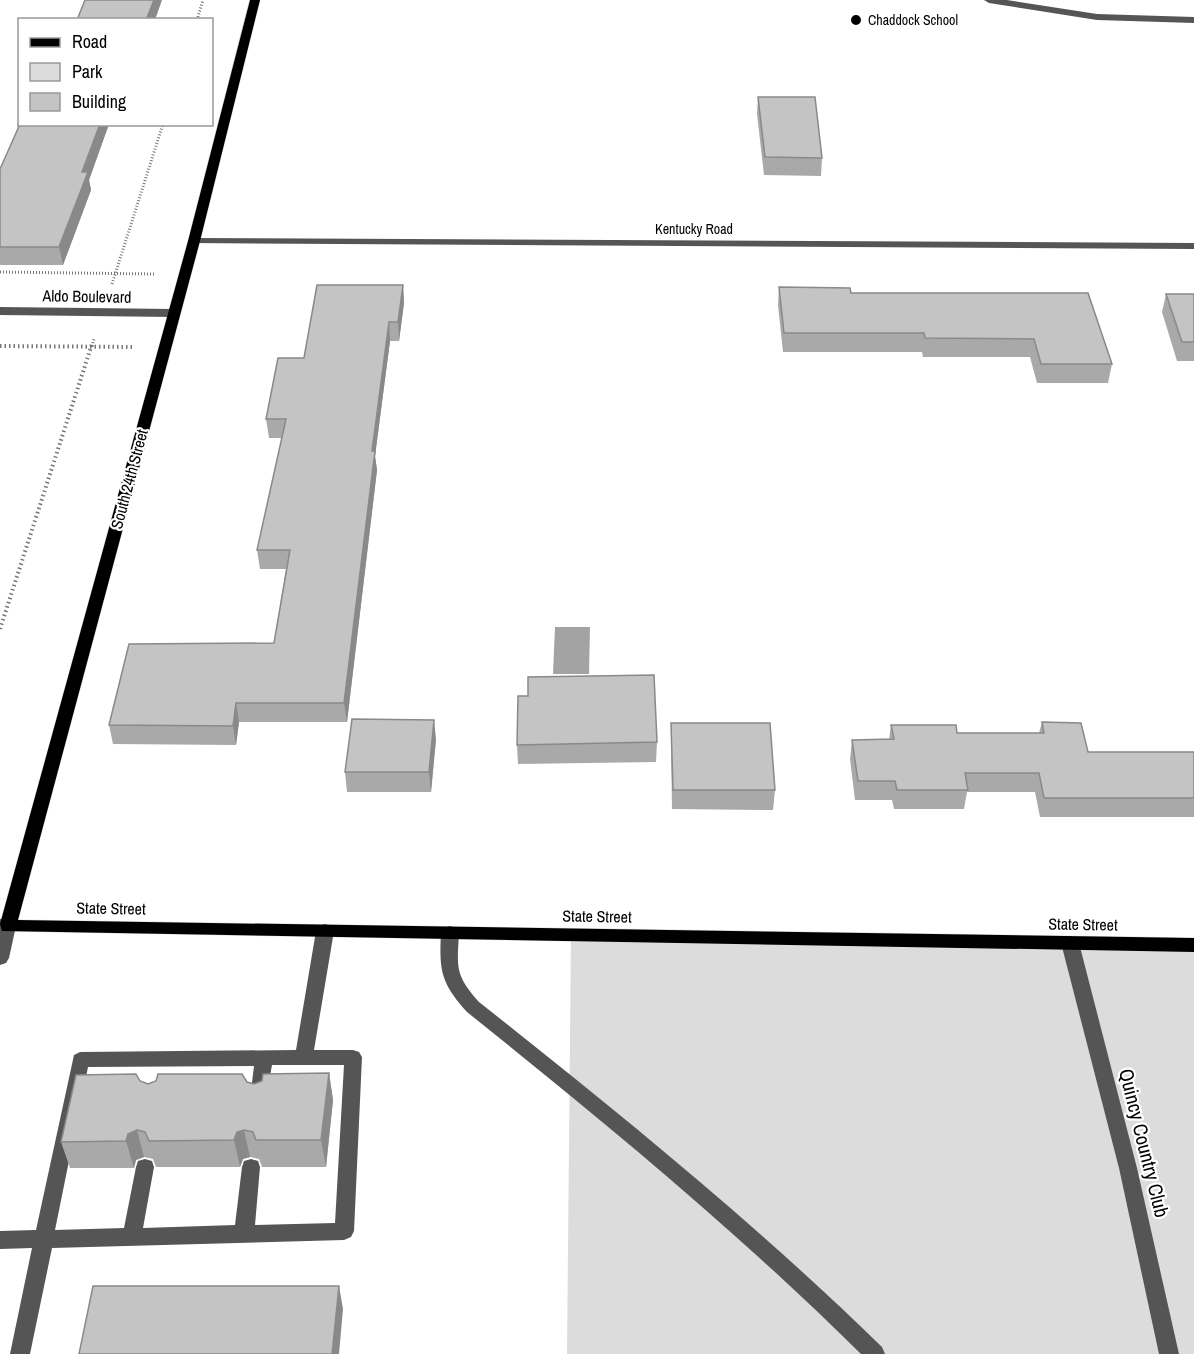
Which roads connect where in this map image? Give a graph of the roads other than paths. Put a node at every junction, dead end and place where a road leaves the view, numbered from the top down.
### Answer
1 (255, 0) edge
2 (989, 0) edge
3 (1194, 20) edge
4 (194, 241) junction
5 (1194, 246) edge
6 (0, 311) edge
7 (174, 313) junction
8 (4, 926) edge
9 (325, 931) junction
10 (450, 933) junction
11 (1070, 943) junction
12 (1194, 945) edge
13 (0, 958) edge
14 (264, 1057) junction
15 (304, 1057) junction
16 (163, 1059) junction
17 (159, 1080) edge
18 (259, 1101) edge
19 (145, 1167) edge
20 (251, 1167) dead end
21 (244, 1234) junction
22 (132, 1236) junction
23 (44, 1239) junction
24 (0, 1240) edge
25 (20, 1354) edge
26 (875, 1354) edge
27 (1169, 1354) edge

1 - 4 main road, South 24th Street
2 - 3 street
4 - 5 street, Kentucky Road
4 - 7 main road, South 24th Street
6 - 7 street, Aldo Boulevard
7 - 8 main road, South 24th Street
8 - 9 main road, State Street
8 - 13 street, South 24th Street
9 - 10 main road, State Street
9 - 15 street
10 - 11 main road, State Street
10 - 26 street
11 - 12 main road, State Street
11 - 27 street, Quincy Country Club
14 - 15 street
14 - 16 street
14 - 18 street
15 - 21 street
16 - 17 street
16 - 23 street
19 - 22 street
20 - 21 street
21 - 22 street
22 - 23 street
23 - 24 street
23 - 25 street

